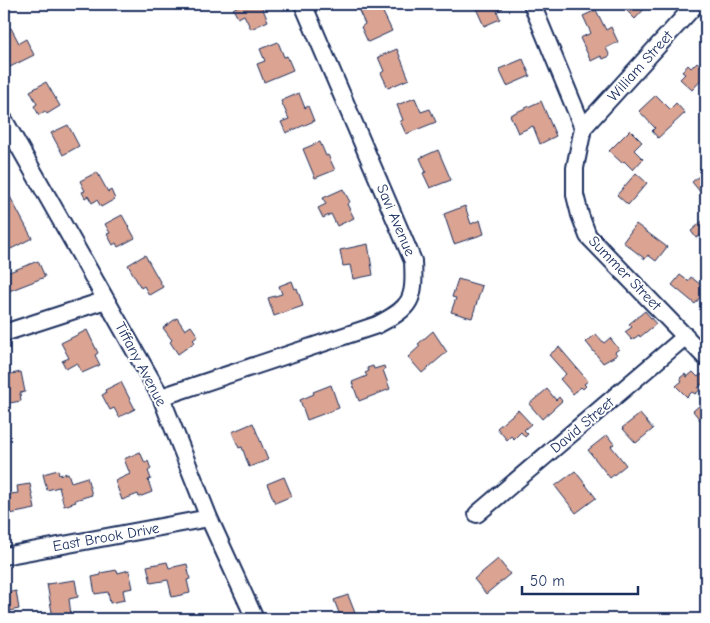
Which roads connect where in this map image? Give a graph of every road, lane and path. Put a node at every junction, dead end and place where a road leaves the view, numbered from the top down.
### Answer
1 (303, 4) edge
2 (532, 4) edge
3 (696, 4) edge
4 (4, 120) edge
5 (583, 128) junction
6 (106, 300) junction
7 (4, 333) edge
8 (686, 336) junction
9 (706, 358) edge
10 (160, 397) junction
11 (477, 514) dead end
12 (209, 518) junction
13 (4, 556) edge
14 (255, 619) edge

1 - 10 street, Savi Avenue
2 - 5 street
3 - 5 street, William Street
4 - 6 street, Tiffany Avenue
5 - 8 street, Summer Street
6 - 7 street
6 - 10 street, Tiffany Avenue
8 - 9 street, Summer Street
8 - 11 street, David Street
10 - 12 street, Tiffany Avenue
12 - 13 street, East Brook Drive
12 - 14 street, Tiffany Avenue

